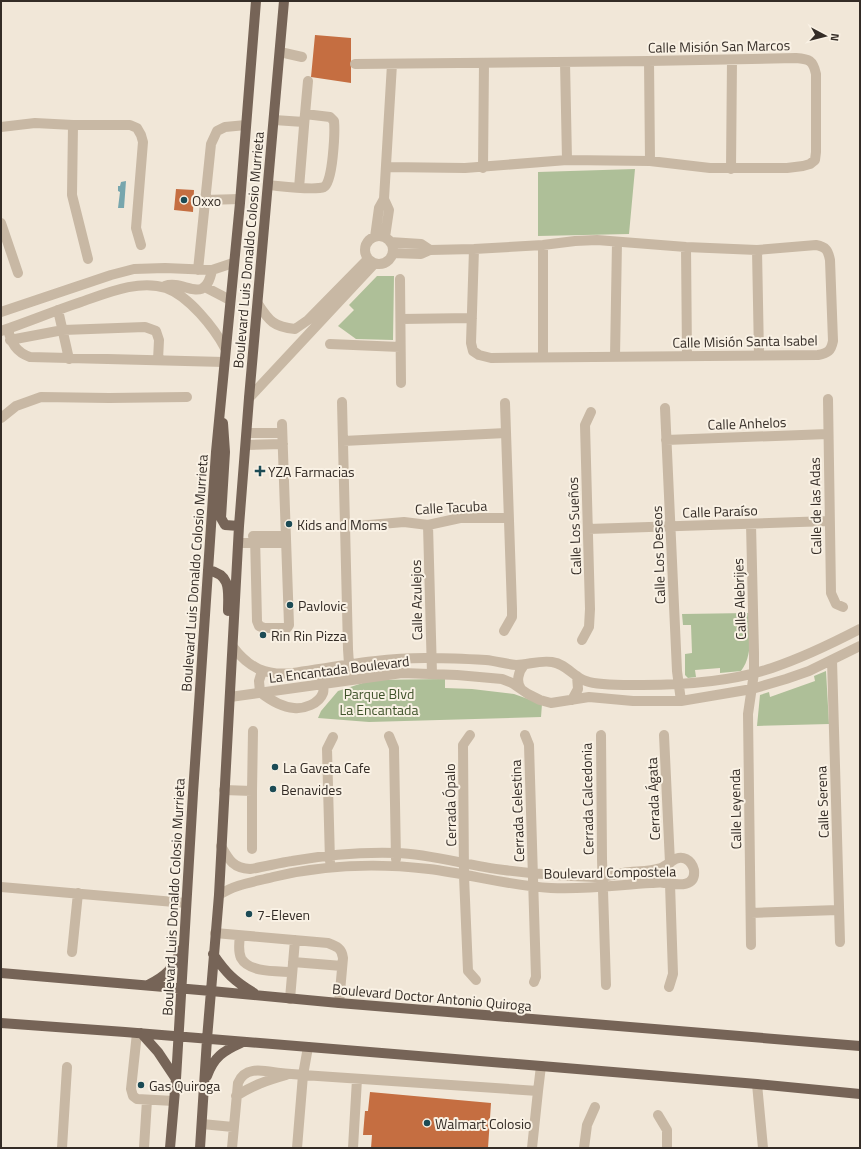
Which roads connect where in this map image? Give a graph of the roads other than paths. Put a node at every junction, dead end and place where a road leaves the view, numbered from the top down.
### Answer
1 (256, 1) edge
2 (284, 1) edge
3 (280, 52) junction
4 (302, 57) dead end
5 (732, 60) junction
6 (649, 61) junction
7 (565, 62) junction
8 (484, 63) junction
9 (355, 64) dead end
10 (392, 64) junction
11 (308, 81) dead end
12 (304, 118) junction
13 (274, 120) junction
14 (73, 125) junction
15 (246, 125) junction
16 (1, 127) edge
17 (567, 160) junction
18 (650, 161) junction
19 (386, 167) junction
20 (483, 168) junction
21 (730, 169) junction
22 (268, 185) junction
23 (299, 188) junction
24 (240, 199) junction
25 (384, 199) junction
26 (205, 200) junction
27 (1, 223) edge
28 (375, 237) junction
29 (388, 239) junction
30 (617, 242) junction
31 (544, 244) junction
32 (141, 245) dead end
33 (686, 247) junction
34 (474, 249) junction
35 (430, 250) junction
36 (757, 250) junction
37 (393, 253) junction
38 (88, 259) dead end
39 (371, 261) junction
40 (234, 263) junction
41 (134, 269) junction
42 (198, 270) junction
43 (212, 270) junction
44 (18, 273) dead end
45 (400, 279) dead end
46 (136, 286) junction
47 (205, 287) junction
48 (163, 288) junction
49 (230, 300) junction
50 (258, 304) junction
51 (58, 310) junction
52 (1, 312) edge
53 (472, 318) junction
54 (401, 319) junction
55 (4, 330) edge
56 (63, 330) junction
57 (10, 340) junction
58 (330, 344) dead end
59 (400, 347) junction
60 (225, 348) junction
61 (759, 355) junction
62 (615, 356) junction
63 (687, 356) junction
64 (543, 357) junction
65 (69, 358) junction
66 (158, 360) junction
67 (224, 362) junction
68 (401, 383) dead end
69 (187, 397) dead end
70 (249, 398) junction
71 (828, 399) dead end
72 (342, 402) dead end
73 (220, 403) junction
74 (505, 403) dead end
75 (665, 408) dead end
76 (591, 412) dead end
77 (1, 418) edge
78 (247, 433) junction
79 (506, 433) junction
80 (828, 434) junction
81 (666, 440) junction
82 (343, 441) junction
83 (283, 444) junction
84 (246, 445) junction
85 (509, 518) junction
86 (829, 521) junction
87 (751, 524) junction
88 (428, 525) junction
89 (670, 526) junction
90 (346, 527) junction
91 (588, 529) junction
92 (239, 535) junction
93 (255, 540) junction
94 (285, 540) junction
95 (208, 570) junction
96 (843, 608) dead end
97 (860, 629) edge
98 (234, 630) junction
99 (504, 631) dead end
100 (842, 638) junction
101 (582, 640) dead end
102 (860, 646) edge
103 (233, 647) junction
104 (850, 652) junction
105 (431, 658) junction
106 (832, 660) junction
107 (349, 664) junction
108 (524, 665) junction
109 (318, 669) junction
110 (262, 671) junction
111 (754, 673) junction
112 (432, 674) junction
113 (577, 676) junction
114 (350, 680) junction
115 (323, 684) junction
116 (679, 685) junction
117 (521, 689) junction
118 (752, 689) junction
119 (260, 692) junction
120 (230, 697) junction
121 (572, 700) junction
122 (681, 701) junction
123 (253, 731) dead end
124 (470, 735) dead end
125 (525, 735) dead end
126 (601, 735) dead end
127 (664, 735) dead end
128 (389, 736) dead end
129 (333, 737) dead end
130 (224, 790) junction
131 (252, 791) junction
132 (221, 846) junction
133 (252, 849) dead end
134 (396, 853) junction
135 (330, 856) junction
136 (280, 863) junction
137 (464, 863) junction
138 (670, 863) junction
139 (330, 867) junction
140 (395, 867) junction
141 (532, 872) junction
142 (281, 875) junction
143 (464, 876) junction
144 (603, 882) junction
145 (670, 884) junction
146 (1, 887) edge
147 (534, 887) junction
148 (78, 893) junction
149 (219, 895) junction
150 (186, 903) junction
151 (838, 910) junction
152 (751, 913) junction
153 (215, 933) junction
154 (240, 936) junction
155 (295, 940) junction
156 (840, 942) dead end
157 (184, 943) junction
158 (751, 945) dead end
159 (72, 952) dead end
160 (213, 954) junction
161 (342, 966) junction
162 (292, 967) junction
163 (1, 974) edge
164 (476, 980) dead end
165 (534, 982) dead end
166 (148, 985) junction
167 (606, 985) dead end
168 (669, 987) dead end
169 (181, 988) junction
170 (210, 991) junction
171 (257, 996) junction
172 (290, 999) junction
173 (339, 1004) junction
174 (1, 1023) edge
175 (139, 1033) junction
176 (178, 1036) junction
177 (207, 1039) junction
178 (242, 1042) junction
179 (860, 1046) edge
180 (308, 1047) junction
181 (540, 1066) junction
182 (67, 1067) dead end
183 (289, 1074) junction
184 (303, 1075) junction
185 (357, 1079) junction
186 (176, 1080) junction
187 (204, 1083) junction
188 (757, 1084) junction
189 (538, 1091) junction
190 (860, 1094) edge
191 (236, 1096) junction
192 (147, 1100) junction
193 (174, 1101) junction
194 (595, 1107) dead end
195 (658, 1115) dead end
196 (202, 1124) junction
197 (233, 1127) junction
198 (62, 1148) edge
199 (144, 1148) edge
200 (170, 1148) edge
201 (200, 1148) edge
202 (232, 1148) edge
203 (297, 1148) edge
204 (353, 1148) edge
205 (532, 1148) edge
206 (584, 1148) edge
207 (667, 1148) edge
208 (763, 1148) edge

1 - 15 main road, Boulevard Luis Donaldo Colosio Murrieta
2 - 3 main road, Boulevard Luis Donaldo Colosio Murrieta
3 - 4 street
3 - 13 main road, Boulevard Luis Donaldo Colosio Murrieta
5 - 6 street, Calle Misión San Marcos
5 - 21 street
5 - 21 street, Calle Misión San Marcos
6 - 7 street, Calle Misión San Marcos
6 - 18 street
7 - 8 street, Calle Misión San Marcos
7 - 17 street
8 - 10 street, Calle Misión San Marcos
8 - 20 street
9 - 10 street, Calle Misión San Marcos
10 - 19 street
11 - 12 street
12 - 13 street
12 - 23 street
12 - 23 street
13 - 22 main road, Boulevard Luis Donaldo Colosio Murrieta
14 - 16 street
14 - 32 street
14 - 38 street
15 - 24 main road, Boulevard Luis Donaldo Colosio Murrieta
15 - 26 street
17 - 18 street, Calle Misión San Marcos
17 - 20 street, Calle Misión San Marcos
18 - 21 street, Calle Misión San Marcos
19 - 20 street, Calle Misión San Marcos
19 - 25 street
22 - 23 street
22 - 50 main road, Boulevard Luis Donaldo Colosio Murrieta
24 - 26 street
24 - 40 main road, Boulevard Luis Donaldo Colosio Murrieta
25 - 28 street
25 - 29 street
26 - 42 street
27 - 44 street
28 - 29 street
28 - 39 street
29 - 35 street, Calle Misión Santa Isabel
29 - 37 street
30 - 31 street, Calle Misión Santa Isabel
30 - 33 street, Calle Misión Santa Isabel
30 - 62 street
31 - 34 street, Calle Misión Santa Isabel
31 - 64 street
33 - 36 street, Calle Misión Santa Isabel
33 - 63 street
34 - 35 street, Calle Misión Santa Isabel
34 - 53 street, Calle Misión Santa Isabel
35 - 37 street, Calle Misión Santa Isabel
36 - 61 street
36 - 61 street, Calle Misión Santa Isabel
37 - 39 street
39 - 50 street
39 - 70 street
40 - 43 street
40 - 49 main road, Boulevard Luis Donaldo Colosio Murrieta
41 - 42 street
41 - 46 street
41 - 52 street
42 - 43 street
43 - 47 street
45 - 54 street
46 - 48 street
46 - 51 street
47 - 48 street
47 - 49 street
48 - 60 street
49 - 60 main road, Boulevard Luis Donaldo Colosio Murrieta
50 - 70 main road, Boulevard Luis Donaldo Colosio Murrieta
51 - 55 street
51 - 56 street
53 - 54 street
53 - 64 street, Calle Misión Santa Isabel
54 - 59 street
55 - 57 street
56 - 57 street
56 - 65 street
56 - 66 street
57 - 65 street
58 - 59 street
59 - 68 street
60 - 67 main road, Boulevard Luis Donaldo Colosio Murrieta
61 - 63 street, Calle Misión Santa Isabel
62 - 63 street, Calle Misión Santa Isabel
62 - 64 street, Calle Misión Santa Isabel
65 - 66 street
66 - 67 street
67 - 73 main road, Boulevard Luis Donaldo Colosio Murrieta
69 - 77 street
70 - 78 main road, Boulevard Luis Donaldo Colosio Murrieta
71 - 80 street, Calle de las Adas
72 - 82 street
73 - 92 main road
73 - 95 main road, Boulevard Luis Donaldo Colosio Murrieta
74 - 79 street
75 - 81 street, Calle Los Deseos
76 - 91 street, Calle Los Sueños
78 - 83 street
78 - 84 main road, Boulevard Luis Donaldo Colosio Murrieta
79 - 82 street
79 - 85 street
80 - 81 street, Calle Anhelos
80 - 86 street, Calle de las Adas
81 - 89 street, Calle Los Deseos
82 - 90 street
83 - 84 street
83 - 94 street
84 - 92 main road, Boulevard Luis Donaldo Colosio Murrieta
85 - 88 street, Calle Tacuba
85 - 99 street
86 - 87 street, Calle Paraíso
86 - 96 street, Calle de las Adas
87 - 89 street, Calle Paraíso
87 - 111 street, Calle Alebrijes
88 - 90 street, Calle Tacuba
88 - 105 street, Calle Azulejos
89 - 91 street, Calle Paraíso
89 - 116 street, Calle Los Deseos
90 - 107 street
91 - 101 street, Calle Los Sueños
92 - 93 street
92 - 98 main road, Boulevard Luis Donaldo Colosio Murrieta
93 - 94 street
93 - 94 street
95 - 98 main road
95 - 150 main road, Boulevard Luis Donaldo Colosio Murrieta
97 - 100 street, La Encantada Boulevard
98 - 103 main road, Boulevard Luis Donaldo Colosio Murrieta
100 - 104 street
100 - 111 street, La Encantada Boulevard
102 - 104 street, La Encantada Boulevard
103 - 110 street, La Encantada Boulevard
103 - 120 main road, Boulevard Luis Donaldo Colosio Murrieta
104 - 106 street, La Encantada Boulevard
105 - 107 street, La Encantada Boulevard
105 - 108 street, La Encantada Boulevard
105 - 112 street, Calle Azulejos
106 - 118 street, La Encantada Boulevard
106 - 151 street, Calle Serena
107 - 109 street, La Encantada Boulevard
107 - 114 street
108 - 113 street, La Encantada Boulevard
108 - 117 street
109 - 110 street, La Encantada Boulevard
109 - 115 street
110 - 119 street
111 - 116 street, La Encantada Boulevard
111 - 118 street, Calle Leyenda
112 - 114 street, La Encantada Boulevard
112 - 117 street, La Encantada Boulevard
113 - 116 street, La Encantada Boulevard
113 - 121 street
114 - 115 street, La Encantada Boulevard
115 - 119 street, La Encantada Boulevard
115 - 119 street
116 - 122 street, Calle Los Deseos
117 - 121 street, La Encantada Boulevard
118 - 122 street, La Encantada Boulevard
118 - 152 street, Calle Leyenda
119 - 120 street, La Encantada Boulevard
120 - 130 main road, Boulevard Luis Donaldo Colosio Murrieta
121 - 122 street, La Encantada Boulevard
123 - 131 street
124 - 137 street, Cerrada Ópalo
125 - 141 street, Cerrada Celestina
126 - 144 street, Cerrada Calcedonia
127 - 138 street, Cerrada Ágata
128 - 134 street
129 - 135 street
130 - 131 street
130 - 132 main road, Boulevard Luis Donaldo Colosio Murrieta
131 - 133 street
132 - 136 street, Boulevard Compostela
132 - 149 main road, Boulevard Luis Donaldo Colosio Murrieta
134 - 135 street, Boulevard Compostela
134 - 137 street, Boulevard Compostela
134 - 140 street
135 - 136 street, Boulevard Compostela
135 - 139 street
136 - 142 street
137 - 141 street, Boulevard Compostela
137 - 143 street, Cerrada Ópalo
138 - 144 street, Boulevard Compostela
138 - 145 street, Boulevard Compostela
139 - 140 street, Boulevard Compostela
139 - 142 street, Boulevard Compostela
140 - 143 street, Boulevard Compostela
141 - 144 street, Boulevard Compostela
141 - 147 street, Cerrada Celestina
142 - 149 street, Boulevard Compostela
143 - 147 street, Boulevard Compostela
143 - 164 street, Cerrada Ópalo
144 - 145 street, Boulevard Compostela
144 - 147 street, Boulevard Compostela
144 - 167 street, Cerrada Calcedonia
145 - 168 street
146 - 148 street
147 - 165 street, Cerrada Celestina
148 - 150 street
148 - 159 street
149 - 153 main road, Boulevard Luis Donaldo Colosio Murrieta
150 - 157 main road, Boulevard Luis Donaldo Colosio Murrieta
151 - 152 street
151 - 156 street, Calle Serena
152 - 158 street, Calle Leyenda
153 - 154 street
153 - 160 main road, Boulevard Luis Donaldo Colosio Murrieta
154 - 155 street
154 - 162 street
155 - 161 street
155 - 162 street
157 - 166 main road
157 - 169 main road, Boulevard Luis Donaldo Colosio Murrieta
160 - 170 main road, Boulevard Luis Donaldo Colosio Murrieta
160 - 171 main road
161 - 162 street
161 - 173 street
162 - 172 street
163 - 166 main road, Boulevard Doctor Antonio Quiroga
166 - 169 main road, Boulevard Doctor Antonio Quiroga
169 - 170 main road, Boulevard Doctor Antonio Quiroga
169 - 176 main road, Boulevard Luis Donaldo Colosio Murrieta
170 - 171 main road, Boulevard Doctor Antonio Quiroga
170 - 177 main road, Boulevard Luis Donaldo Colosio Murrieta
171 - 172 main road, Boulevard Doctor Antonio Quiroga
172 - 173 main road, Boulevard Doctor Antonio Quiroga
173 - 179 main road, Boulevard Doctor Antonio Quiroga
174 - 175 main road
175 - 176 main road
175 - 186 main road
175 - 192 street
176 - 177 main road
176 - 186 main road, Boulevard Luis Donaldo Colosio Murrieta
177 - 178 main road
177 - 187 main road, Boulevard Luis Donaldo Colosio Murrieta
178 - 180 main road
178 - 187 main road
180 - 181 main road
180 - 184 street
181 - 188 main road
181 - 189 street
182 - 198 street
183 - 184 street
183 - 191 street
183 - 191 street
184 - 185 street
184 - 203 street
185 - 189 street
185 - 204 street
186 - 193 main road, Boulevard Luis Donaldo Colosio Murrieta
187 - 196 main road, Boulevard Luis Donaldo Colosio Murrieta
188 - 190 main road
188 - 208 street
189 - 205 street
191 - 197 street
192 - 193 street
192 - 199 street
193 - 200 main road, Boulevard Luis Donaldo Colosio Murrieta
194 - 206 street
195 - 207 street
196 - 197 street
196 - 201 main road, Boulevard Luis Donaldo Colosio Murrieta
197 - 202 street

